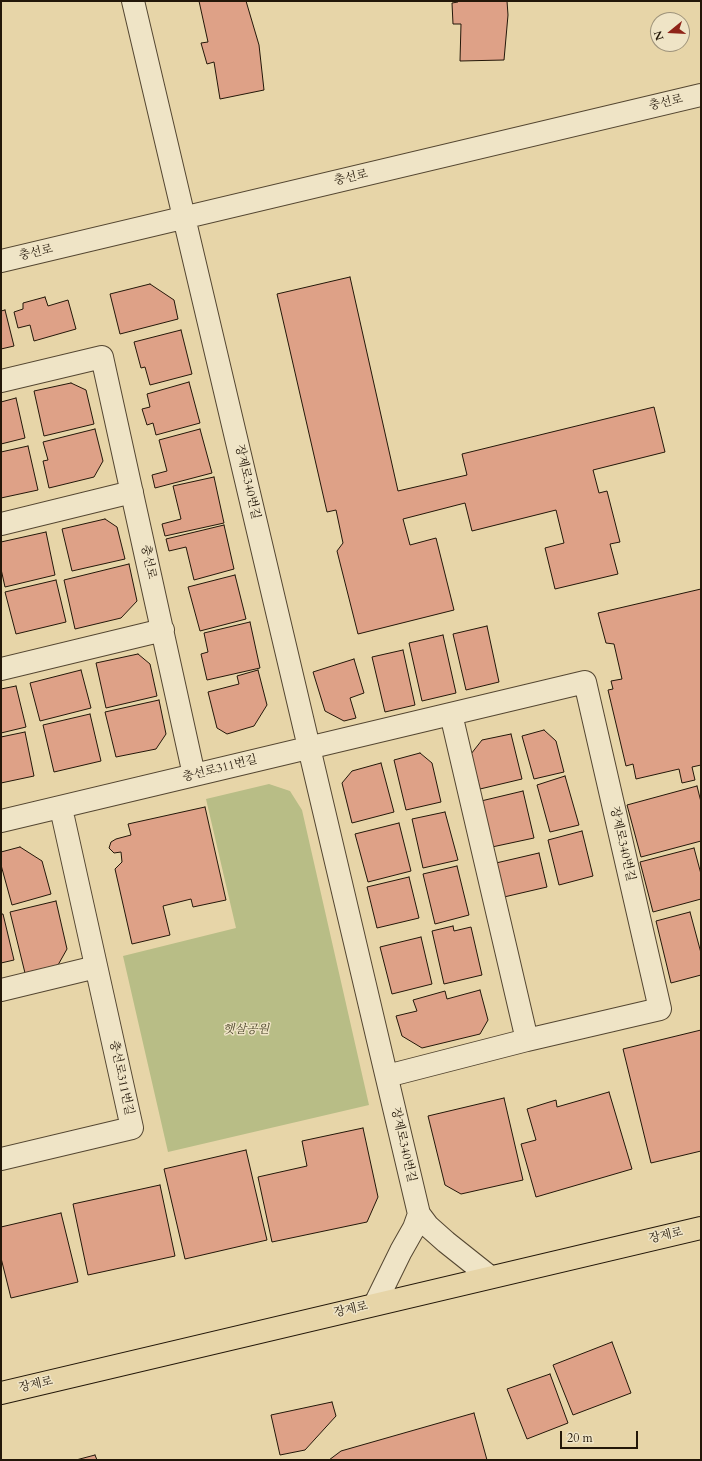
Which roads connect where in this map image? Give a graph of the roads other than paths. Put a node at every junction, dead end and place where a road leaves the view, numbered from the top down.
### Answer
1 (133, 1) edge
2 (701, 95) edge
3 (184, 217) junction
4 (1, 261) edge
5 (1, 381) edge
6 (132, 492) junction
7 (1, 524) edge
8 (163, 630) junction
9 (1, 669) edge
10 (451, 714) junction
11 (309, 747) junction
12 (194, 775) junction
13 (61, 808) junction
14 (1, 821) edge
15 (96, 967) junction
16 (1, 990) edge
17 (528, 1040) junction
18 (387, 1076) junction
19 (1, 1159) edge
20 (419, 1214) junction
21 (701, 1228) edge
22 (490, 1278) junction
23 (375, 1304) junction
24 (1, 1393) edge

1 - 3 street, 장제로340번길
2 - 3 street, 충선로
3 - 4 street, 충선로
3 - 11 street, 장제로340번길
5 - 6 street, 충선로
6 - 7 street
6 - 8 street, 충선로
8 - 9 street
8 - 12 street, 충선로
10 - 11 street, 장제로340번길
10 - 17 street
10 - 17 street, 장제로340번길
11 - 12 street, 충선로311번길
11 - 18 street, 장제로340번길
12 - 13 street, 충선로311번길
13 - 14 street, 충선로311번길
13 - 15 street, 충선로311번길
15 - 16 street
15 - 19 street, 충선로311번길
17 - 18 street, 장제로340번길
18 - 20 street, 장제로340번길
20 - 22 street
20 - 23 street
21 - 22 main road, 장제로
22 - 23 main road, 장제로
23 - 24 main road, 장제로

